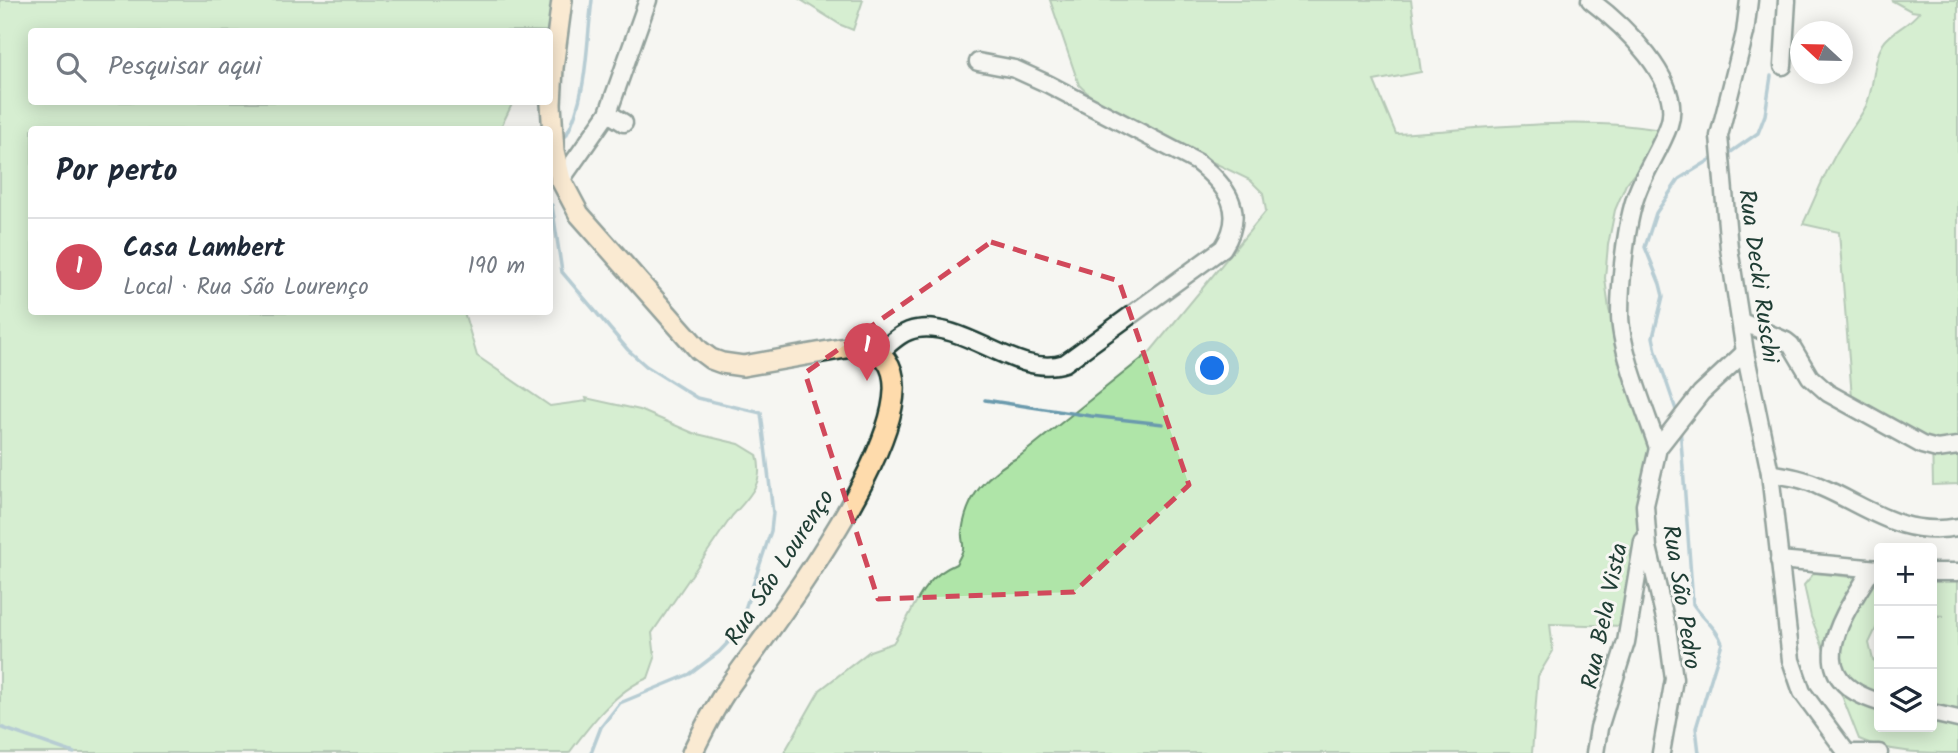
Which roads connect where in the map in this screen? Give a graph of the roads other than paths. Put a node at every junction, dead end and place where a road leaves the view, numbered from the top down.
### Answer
1 (562, 0) edge
2 (648, 0) edge
3 (1590, 0) edge
4 (1749, 0) edge
5 (1787, 0) edge
6 (978, 62) dead end
7 (1783, 66) dead end
8 (553, 68) edge
9 (551, 105) edge
10 (608, 113) junction
11 (624, 124) dead end
12 (552, 126) edge
13 (553, 135) edge
14 (561, 180) junction
15 (1742, 322) junction
16 (880, 352) junction
17 (1745, 352) junction
18 (1958, 446) edge
19 (1658, 448) junction
20 (1769, 473) junction
21 (1958, 527) edge
22 (1646, 528) junction
23 (1779, 560) junction
24 (1874, 569) edge
25 (1874, 572) edge
26 (1937, 572) edge
27 (1958, 572) edge
28 (1874, 700) edge
29 (1937, 714) edge
30 (1958, 719) edge
31 (692, 753) edge
32 (1595, 753) edge
33 (1661, 753) edge
34 (1847, 753) edge
35 (1879, 753) edge

1 - 8 main road
2 - 10 street
3 - 19 street
4 - 15 street, Rua Decki Ruschi
5 - 7 street
6 - 16 street
9 - 12 main road
10 - 11 street
10 - 14 street
13 - 14 main road
14 - 16 main road
15 - 17 street, Rua Decki Ruschi
15 - 18 street
16 - 31 main road, Rua São Lourenço
17 - 19 street
17 - 20 street, Rua Decki Ruschi
19 - 22 street, Rua São Pedro
20 - 21 street
20 - 23 street, Rua Decki Ruschi
22 - 32 street, Rua Bela Vista
22 - 33 street, Rua São Pedro
23 - 24 street
23 - 34 street, Rua Decki Ruschi
25 - 28 street
26 - 27 street
29 - 30 street
34 - 35 street

